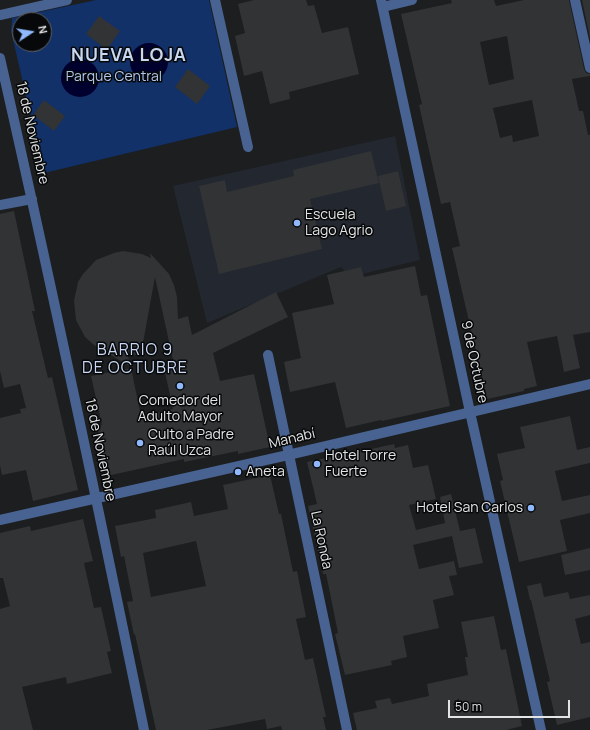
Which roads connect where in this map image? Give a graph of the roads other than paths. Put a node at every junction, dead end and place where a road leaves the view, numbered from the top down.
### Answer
1 (67, 0) edge
2 (215, 0) edge
3 (412, 0) edge
4 (575, 0) edge
5 (382, 3) edge
6 (0, 15) edge
7 (0, 58) edge
8 (590, 68) edge
9 (248, 147) dead end
10 (32, 199) junction
11 (0, 205) edge
12 (268, 355) dead end
13 (590, 384) edge
14 (470, 412) junction
15 (288, 455) junction
16 (97, 498) junction
17 (0, 520) edge
18 (144, 730) edge
19 (347, 730) edge
20 (541, 730) edge

1 - 6 street
2 - 9 street
3 - 5 street
4 - 8 street
5 - 14 street, 9 de Octubre
7 - 10 street, 18 de Noviembre
10 - 11 street
10 - 16 street, 18 de Noviembre
12 - 15 street, La Ronda
13 - 14 street, Manabí
14 - 15 street, Manabí
14 - 20 street, 9 de Octubre
15 - 16 street, Manabí
15 - 19 street, La Ronda
16 - 17 street, Manabí
16 - 18 street, 18 de Noviembre

